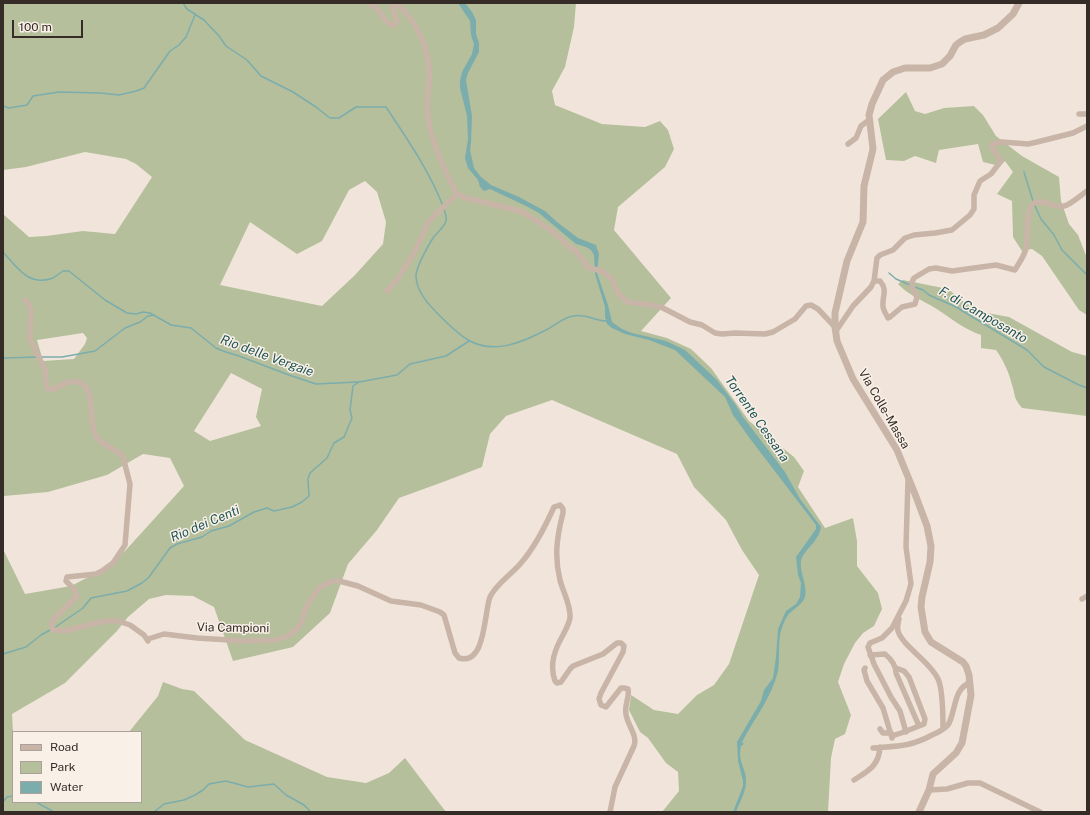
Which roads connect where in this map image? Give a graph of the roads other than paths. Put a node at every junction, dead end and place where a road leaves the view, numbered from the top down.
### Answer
1 (369, 3) edge
2 (1019, 3) edge
3 (1079, 114) dead end
4 (1087, 114) edge
5 (869, 120) junction
6 (1087, 126) edge
7 (848, 144) dead end
8 (1087, 191) edge
9 (457, 194) junction
10 (874, 281) junction
11 (387, 291) dead end
12 (25, 300) dead end
13 (835, 329) junction
14 (908, 480) junction
15 (901, 612) junction
16 (870, 655) junction
17 (865, 668) dead end
18 (896, 668) junction
19 (970, 683) junction
20 (912, 709) junction
21 (900, 711) junction
22 (921, 725) junction
23 (943, 728) junction
24 (880, 729) dead end
25 (906, 732) junction
26 (891, 735) junction
27 (880, 747) junction
28 (873, 748) dead end
29 (854, 780) dead end
30 (929, 790) junction
31 (610, 812) edge
32 (919, 812) edge
33 (1040, 812) edge

1 - 9 street
2 - 5 street, Via Colle-Massa
3 - 4 street
5 - 7 street
5 - 13 street, Via Colle-Massa
6 - 10 street
8 - 10 street
9 - 11 street
9 - 13 street
10 - 13 street
12 - 31 street, Via Campioni
13 - 14 street, Via Colle-Massa
14 - 15 street
14 - 19 street, Via Colle-Massa
15 - 16 street
15 - 23 street
16 - 18 street
16 - 21 street
17 - 26 street
18 - 20 street
18 - 22 street
19 - 23 street
19 - 30 street, Via Colle-Massa
20 - 21 street
20 - 22 street
21 - 25 street
22 - 25 street
23 - 27 street
24 - 26 street
25 - 26 street
27 - 28 street
27 - 29 street
30 - 32 street, Via Colle-Massa
30 - 33 street

